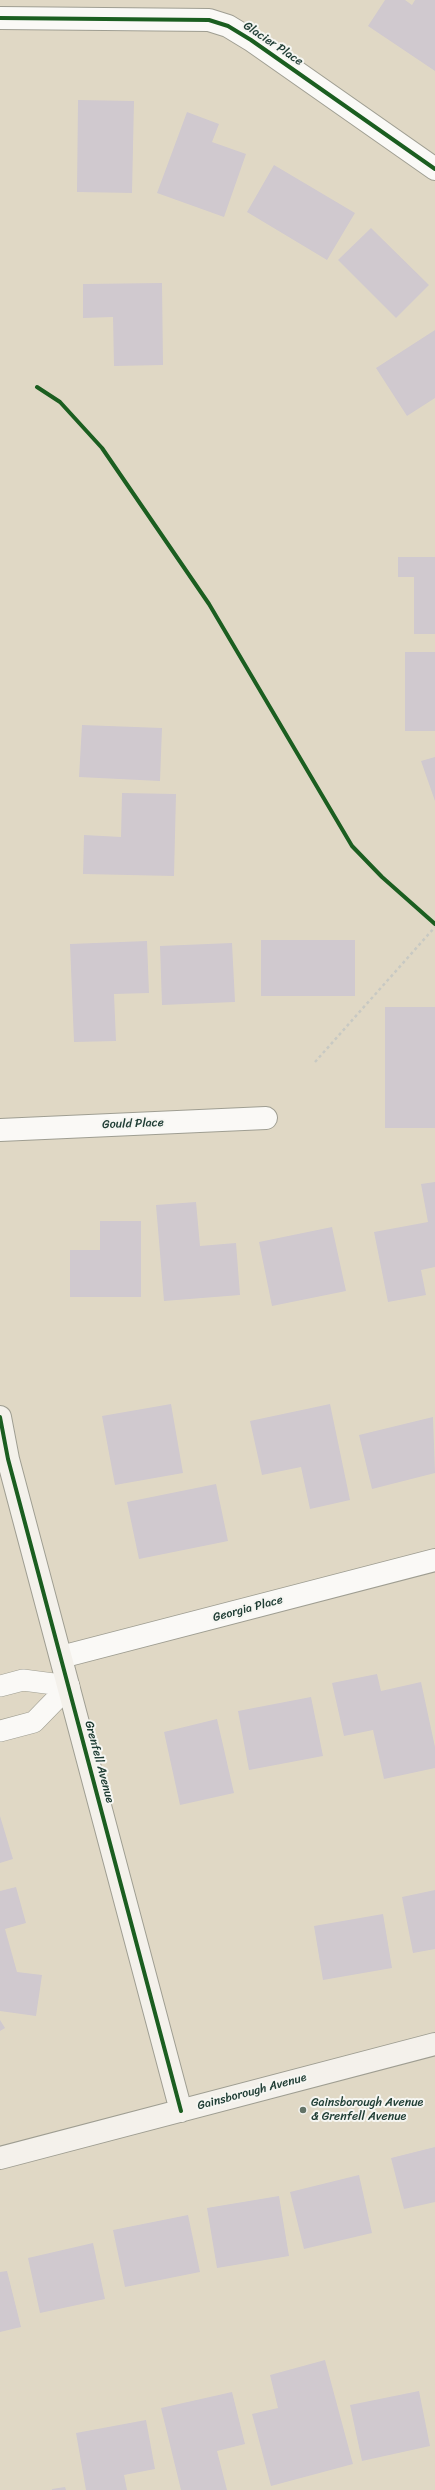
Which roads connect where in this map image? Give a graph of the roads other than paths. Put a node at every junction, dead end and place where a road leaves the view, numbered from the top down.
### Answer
1 (0, 18) edge
2 (435, 169) edge
3 (266, 1118) dead end
4 (0, 1130) edge
5 (0, 1417) edge
6 (435, 1560) edge
7 (61, 1657) junction
8 (0, 1686) edge
9 (68, 1686) junction
10 (0, 1731) edge
11 (435, 2044) edge
12 (180, 2111) junction
13 (0, 2158) edge

1 - 2 street, Glacier Place
3 - 4 street, Gould Place
5 - 7 street, Grenfell Avenue
6 - 7 street, Georgia Place
7 - 9 street, Grenfell Avenue
8 - 9 lane
9 - 10 lane
9 - 12 street, Grenfell Avenue
11 - 12 street, Gainsborough Avenue
12 - 13 street, Gainsborough Avenue

